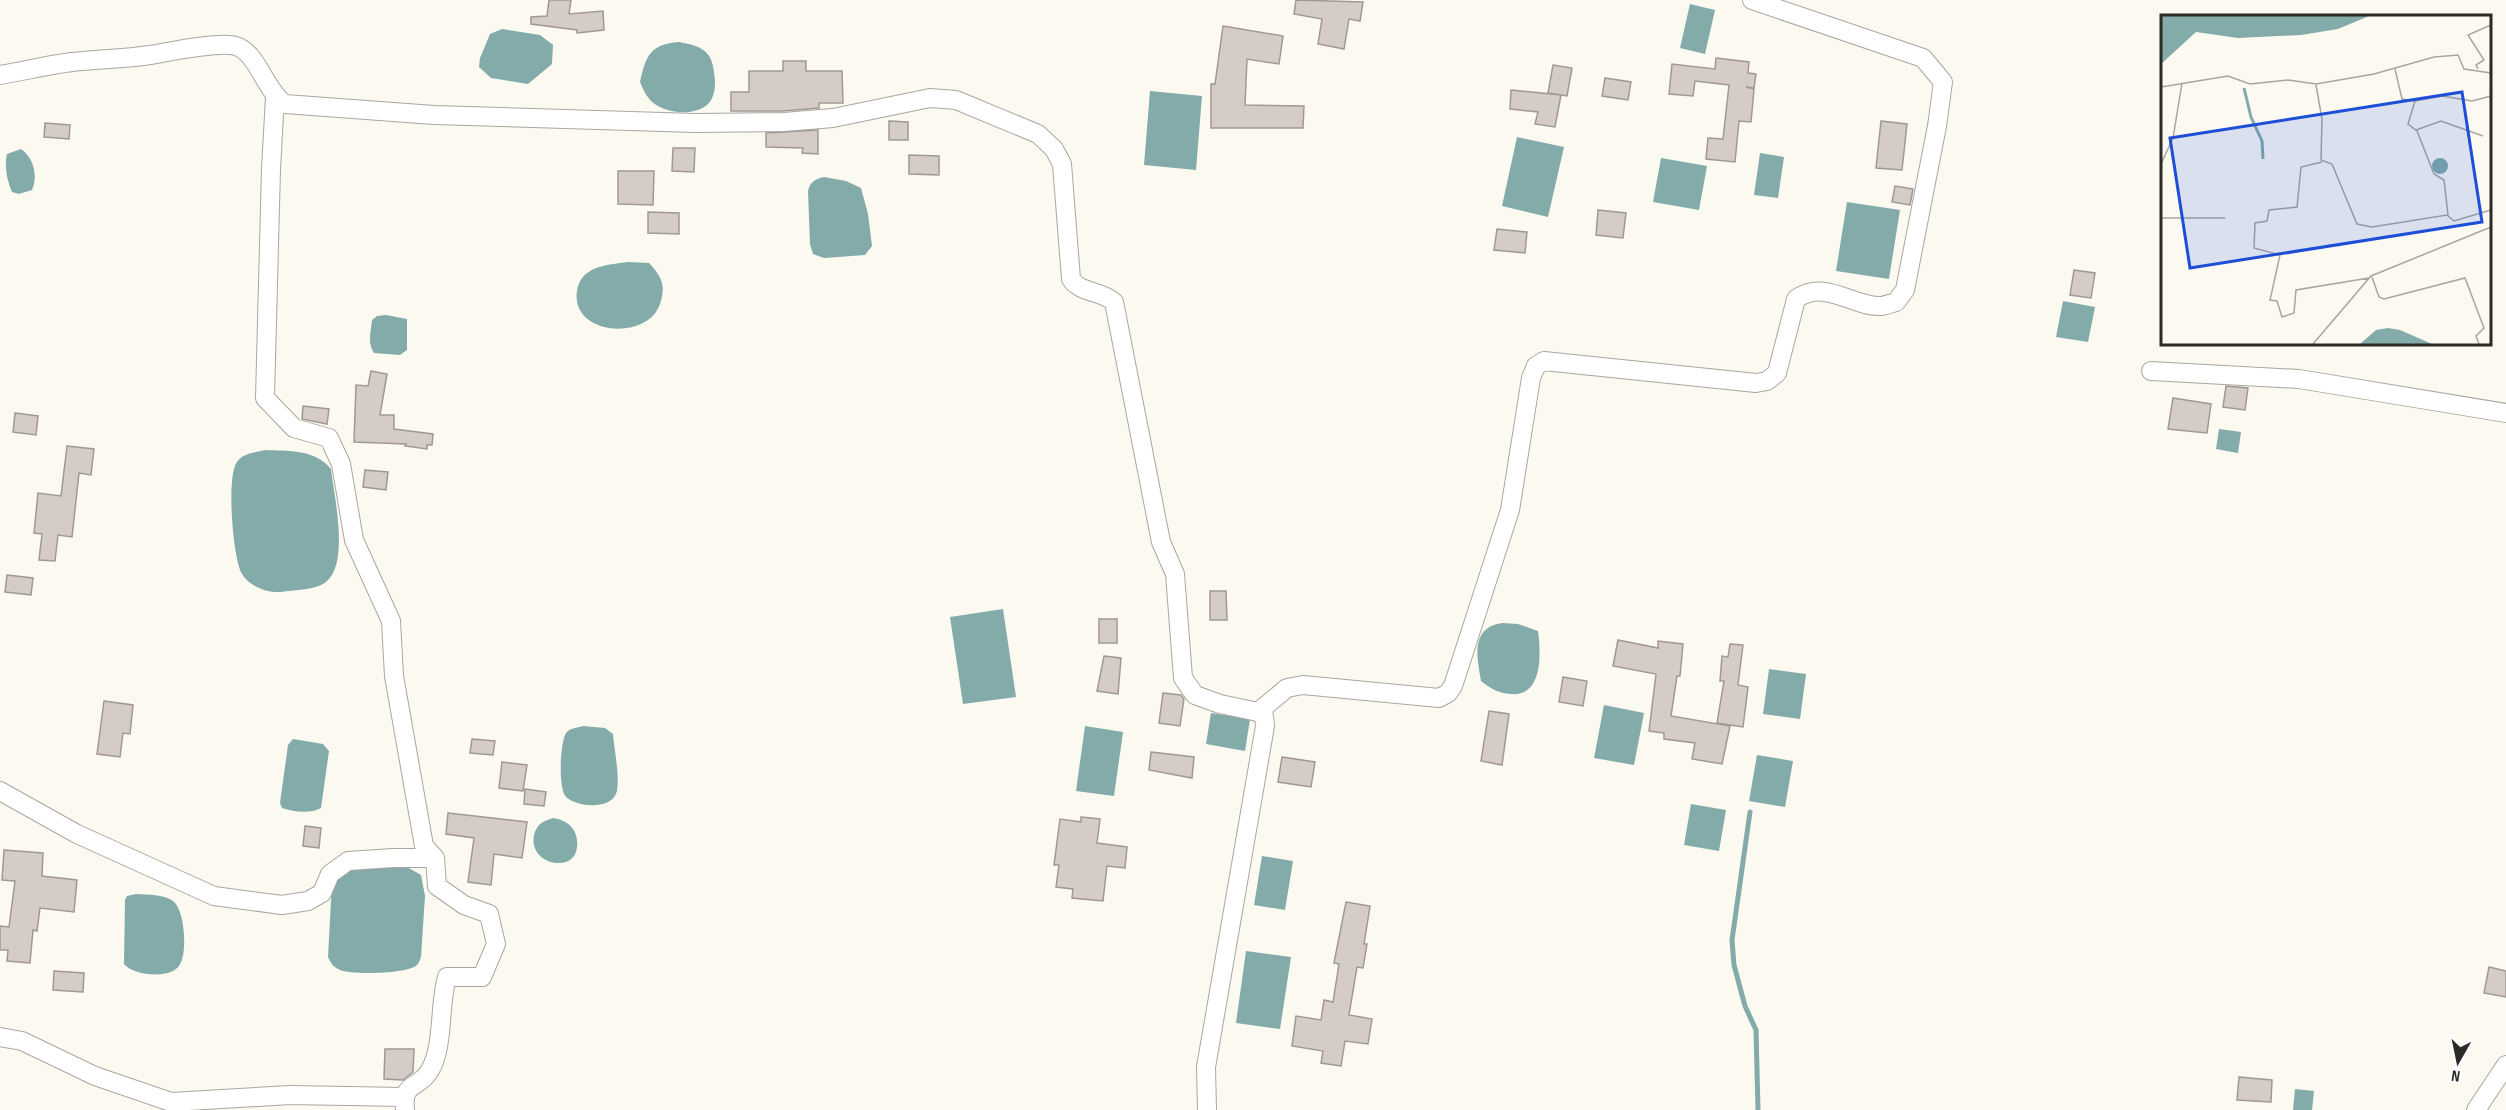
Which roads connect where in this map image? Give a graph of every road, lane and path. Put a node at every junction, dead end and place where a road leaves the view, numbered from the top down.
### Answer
1 (1752, 0) edge
2 (0, 75) edge
3 (275, 98) junction
4 (2151, 371) dead end
5 (2506, 413) edge
6 (1258, 712) junction
7 (0, 791) edge
8 (435, 858) junction
9 (0, 1037) edge
10 (2506, 1065) edge
11 (405, 1104) edge
12 (1207, 1110) edge
13 (2476, 1110) edge

1 - 6 street
2 - 3 street
3 - 6 street
3 - 8 street
4 - 5 street
6 - 12 street
7 - 8 street
8 - 11 street
9 - 11 street
10 - 13 street

